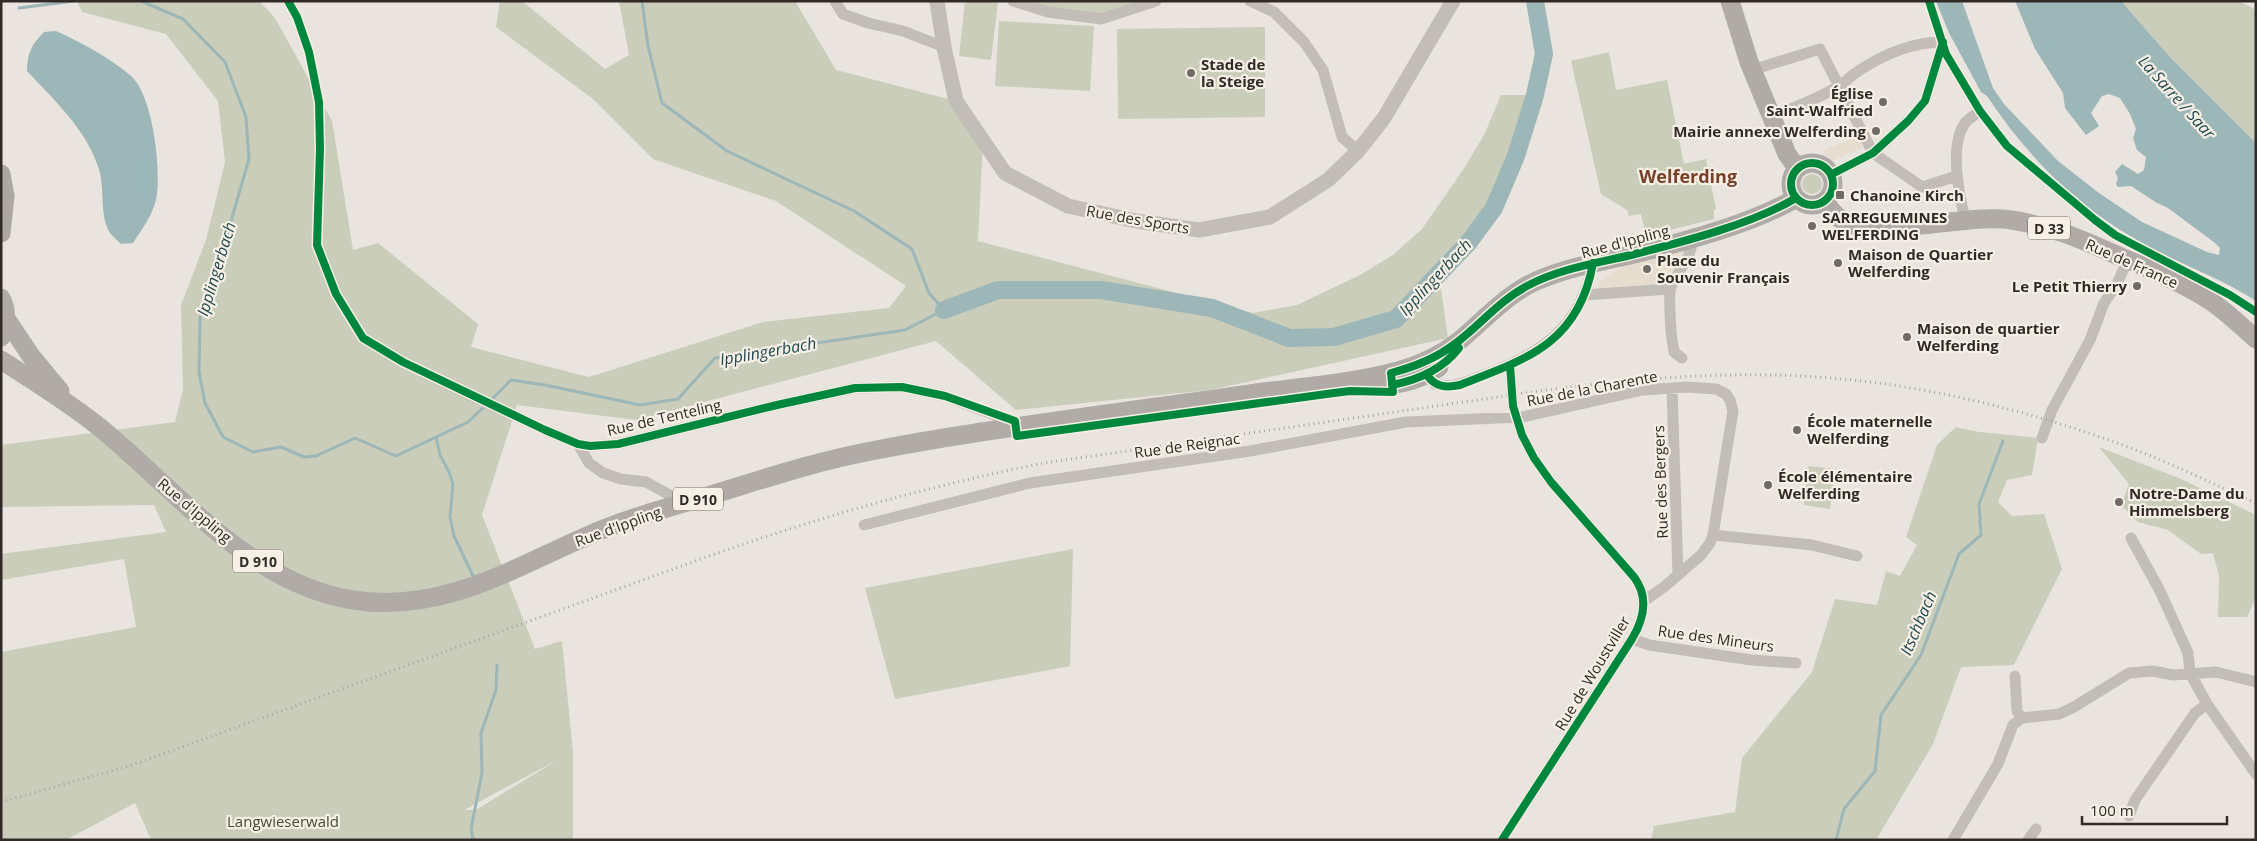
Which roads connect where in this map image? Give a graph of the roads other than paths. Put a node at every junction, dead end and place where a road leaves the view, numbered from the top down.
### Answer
1 (835, 1) edge
2 (937, 1) edge
3 (1013, 1) edge
4 (1156, 1) edge
5 (1250, 1) edge
6 (1453, 1) edge
7 (1730, 1) edge
8 (944, 47) junction
9 (1752, 70) junction
10 (1840, 86) junction
11 (1980, 111) dead end
12 (1772, 116) junction
13 (1358, 151) junction
14 (1873, 153) junction
15 (1797, 168) junction
16 (1, 174) edge
17 (1832, 174) junction
18 (1957, 176) junction
19 (1796, 198) junction
20 (1824, 202) junction
21 (1965, 219) junction
22 (1, 233) edge
23 (1692, 237) junction
24 (317, 245) dead end
25 (2128, 260) junction
26 (1593, 263) junction
27 (1670, 289) junction
28 (1584, 295) junction
29 (1, 298) edge
30 (4, 329) edge
31 (2256, 339) edge
32 (1682, 358) dead end
33 (1, 360) edge
34 (1510, 365) junction
35 (1424, 369) junction
36 (1672, 388) junction
37 (72, 406) junction
38 (1516, 412) junction
39 (1006, 429) junction
40 (2042, 438) dead end
41 (578, 444) junction
42 (684, 503) junction
43 (864, 525) dead end
44 (1712, 535) junction
45 (2131, 538) dead end
46 (1857, 556) dead end
47 (1678, 574) junction
48 (1644, 601) junction
49 (1632, 639) junction
50 (1796, 663) dead end
51 (2190, 672) junction
52 (2014, 676) dead end
53 (2256, 682) edge
54 (2206, 704) junction
55 (2022, 718) junction
56 (2256, 774) edge
57 (2129, 816) dead end
58 (2036, 829) dead end
59 (1502, 840) edge
60 (1953, 840) edge
61 (2028, 840) edge

1 - 8 street
2 - 8 street, Rue des Sports
3 - 4 street
5 - 13 street
6 - 13 street, Rue des Sports
7 - 9 main road
8 - 13 street, Rue des Sports
9 - 10 street
9 - 12 main road
10 - 12 street
10 - 14 street
10 - 14 street
11 - 18 street
12 - 15 main road
14 - 17 street
14 - 18 street
15 - 17 main road
15 - 19 main road
16 - 22 highway
17 - 20 main road
18 - 21 street
19 - 20 main road
19 - 23 main road, Rue d'Ippling / D 910
20 - 21 main road, Rue de France / D 33
21 - 25 main road, Rue de France / D 33
23 - 26 main road, Rue d'Ippling / D 910
23 - 27 street
24 - 41 street, Rue de Tenteling
25 - 31 main road, Rue de France / D 33
25 - 40 street
26 - 28 street
26 - 35 main road, Rue d'Ippling / D 910
27 - 28 street
27 - 32 street
28 - 34 street
29 - 30 main road, Rue d'Ippling
30 - 37 main road, Rue d'Ippling / D 910
33 - 37 main road, Rue d'Ippling / D 910
34 - 35 street
34 - 38 street
35 - 39 main road, Rue d'Ippling / D 910
36 - 38 street, Rue de la Charente
36 - 44 street, Rue de la Charente
36 - 47 street, Rue des Bergers
37 - 42 main road, Rue d'Ippling / D 910
38 - 43 street, Rue de Reignac
38 - 48 street
39 - 41 street, Rue de Tenteling
39 - 42 main road, Rue d'Ippling / D 910
41 - 42 street
44 - 46 street
44 - 47 street
45 - 51 street
47 - 48 street
48 - 49 street, Rue de Woustviller
49 - 50 street, Rue des Mineurs
49 - 59 street, Rue de Woustviller
51 - 53 street
51 - 54 street
51 - 55 street
52 - 55 street
54 - 56 street
54 - 57 street
55 - 60 street
58 - 61 street

